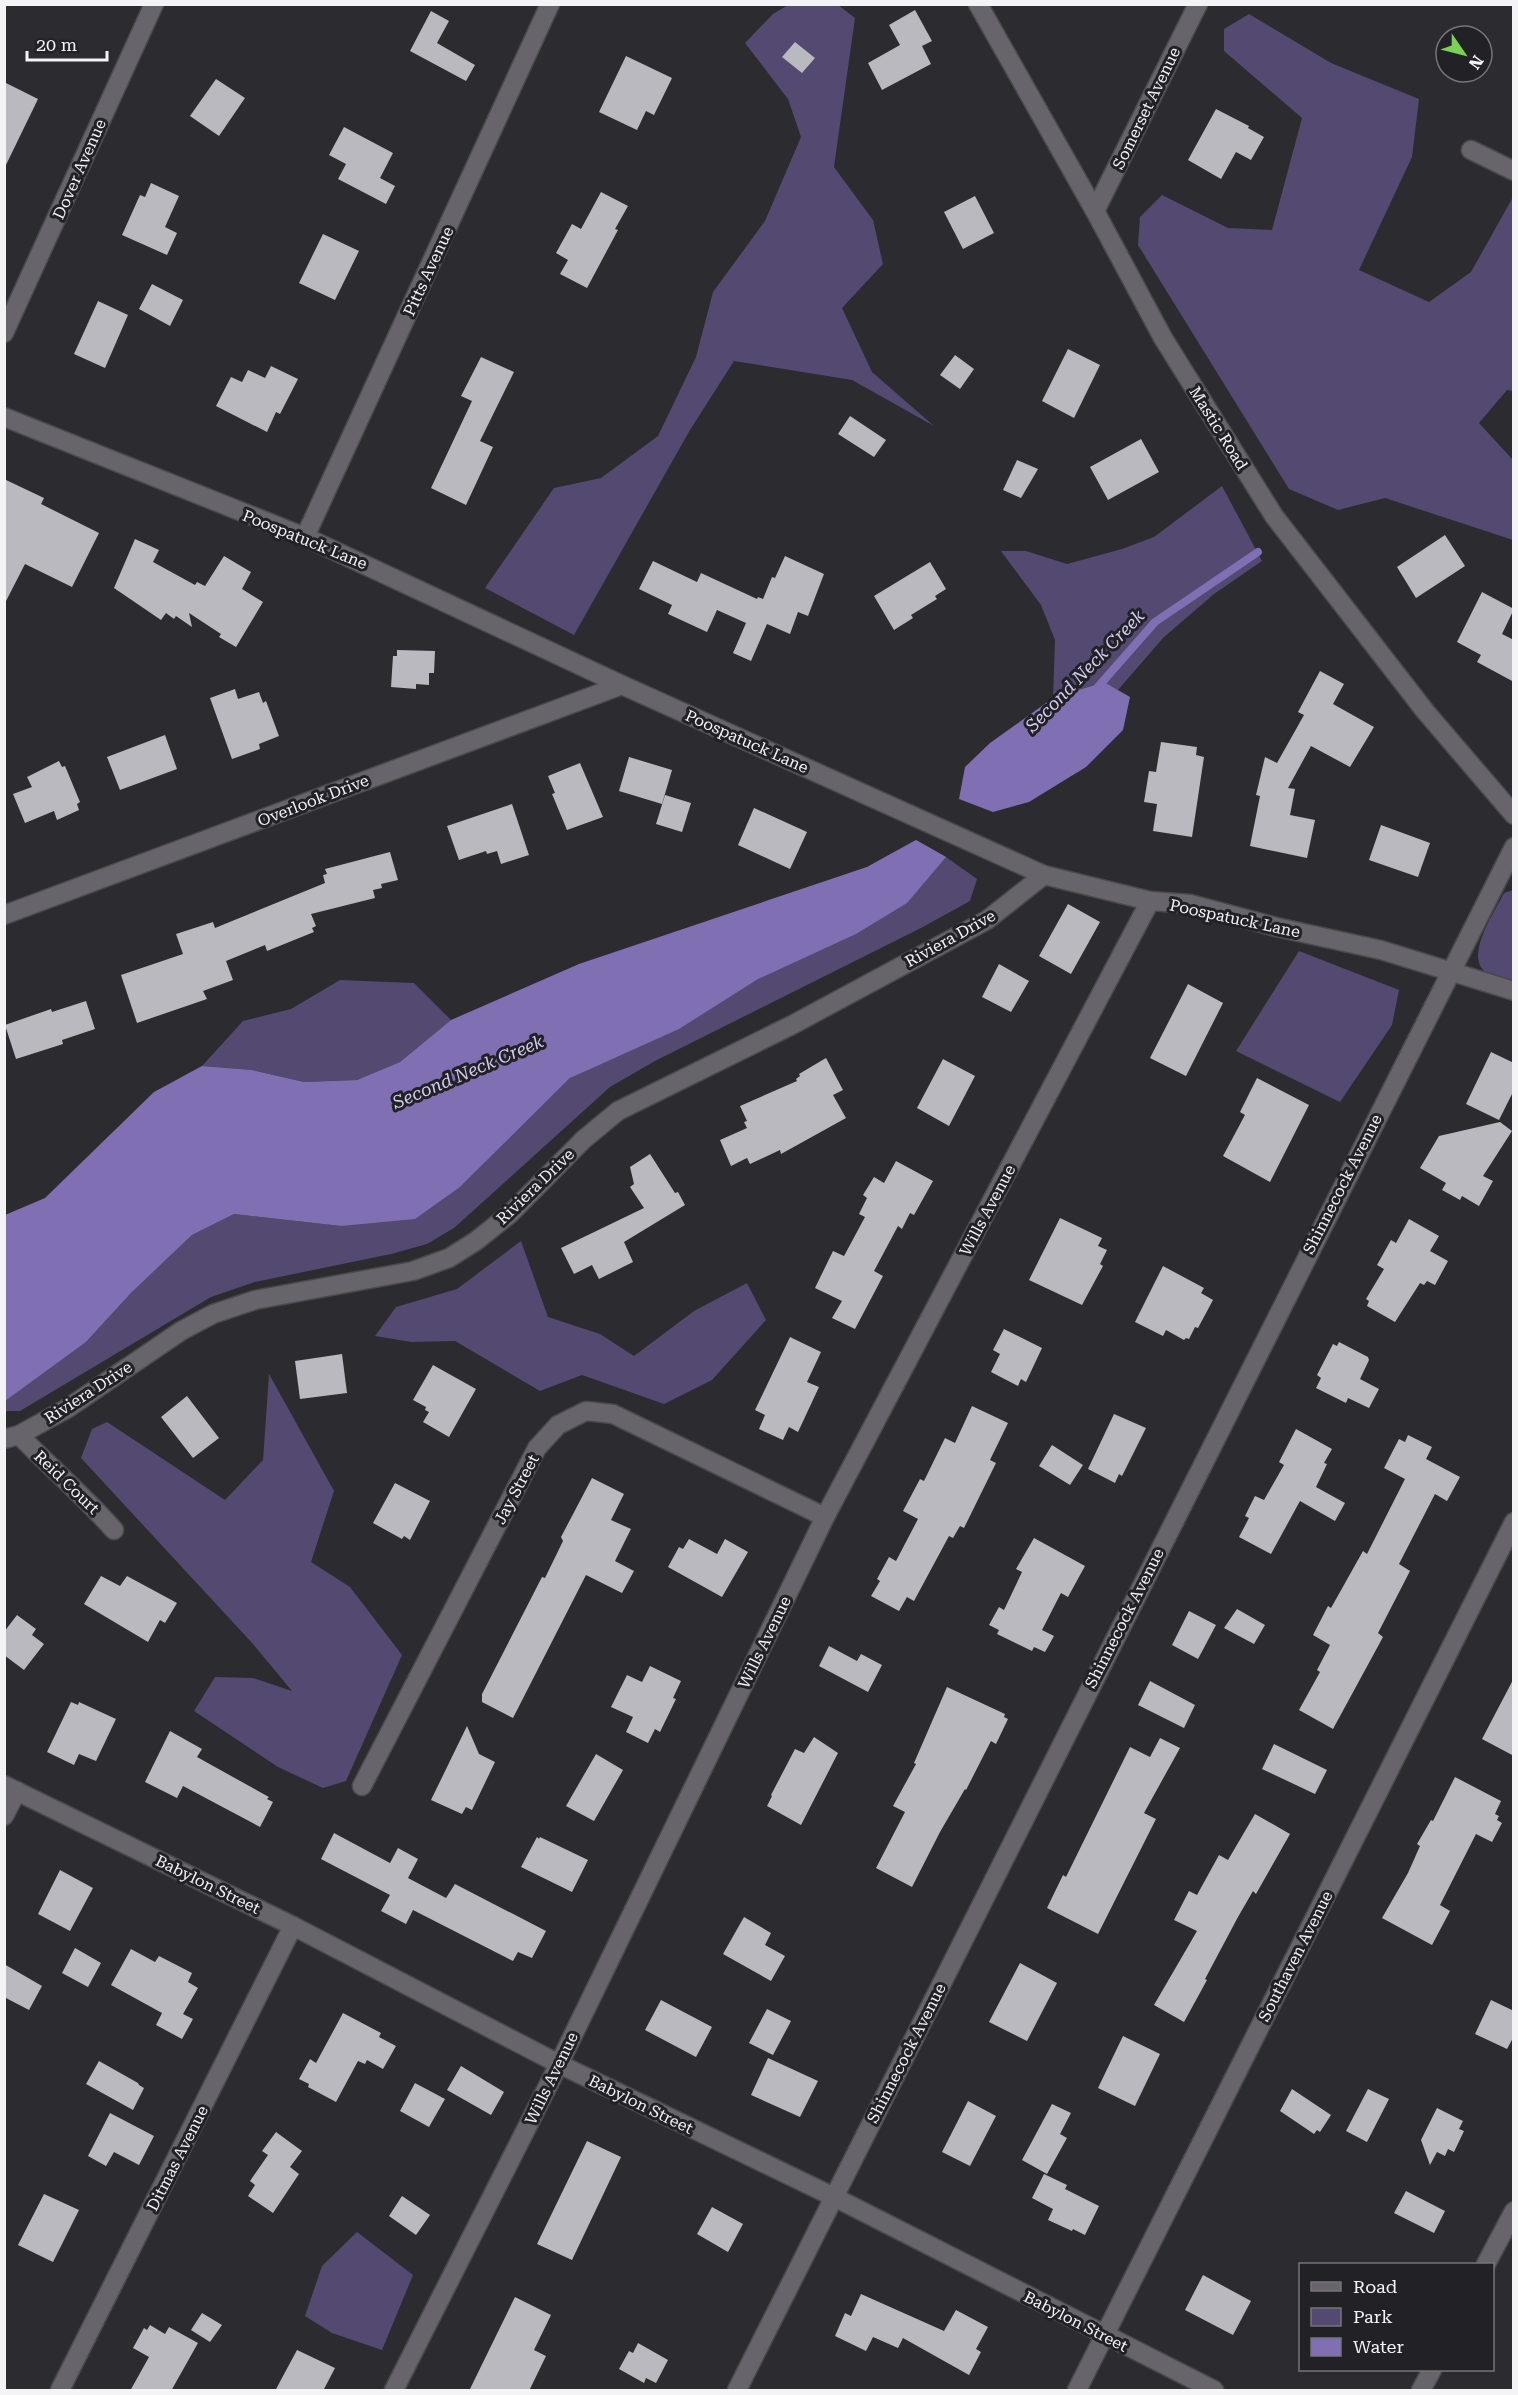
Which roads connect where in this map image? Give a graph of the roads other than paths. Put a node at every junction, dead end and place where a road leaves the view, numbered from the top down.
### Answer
1 (154, 4) edge
2 (550, 4) edge
3 (978, 4) edge
4 (1198, 4) edge
5 (1471, 150) dead end
6 (1514, 171) edge
7 (1095, 211) junction
8 (4, 333) edge
9 (4, 417) edge
10 (305, 537) junction
11 (622, 685) junction
12 (1514, 815) edge
13 (1514, 847) edge
14 (1044, 875) junction
15 (1150, 901) junction
16 (4, 915) edge
17 (1449, 971) junction
18 (1514, 991) edge
19 (12, 1437) edge
20 (825, 1517) junction
21 (1514, 1522) edge
22 (114, 1530) dead end
23 (362, 1786) dead end
24 (11, 1788) edge
25 (4, 1816) edge
26 (293, 1926) junction
27 (559, 2064) junction
28 (834, 2197) junction
29 (1514, 2211) edge
30 (1487, 2263) edge
31 (1105, 2335) junction
32 (1431, 2371) edge
33 (60, 2391) edge
34 (394, 2391) edge
35 (736, 2391) edge
36 (1077, 2391) edge
37 (1214, 2391) edge
38 (1421, 2391) edge

1 - 8 street, Dover Avenue
2 - 10 street, Pitts Avenue
3 - 7 street, Mastic Road
4 - 7 street, Somerset Avenue
5 - 6 street
7 - 12 street, Mastic Road
9 - 10 street, Poospatuck Lane
10 - 11 street, Poospatuck Lane
11 - 14 street, Poospatuck Lane
11 - 16 street, Overlook Drive
13 - 17 street, Shinnecock Avenue
14 - 15 street, Poospatuck Lane
14 - 19 street, Riviera Drive
15 - 17 street, Poospatuck Lane
15 - 20 street, Wills Avenue
17 - 18 street, Poospatuck Lane
17 - 28 street, Shinnecock Avenue
19 - 22 street, Reid Court
20 - 23 street, Jay Street
20 - 27 street, Wills Avenue
21 - 31 street, Southaven Avenue
24 - 25 street
24 - 26 street, Babylon Street
26 - 27 street, Babylon Street
26 - 33 street, Ditmas Avenue
27 - 28 street, Babylon Street
27 - 34 street, Wills Avenue
28 - 31 street, Babylon Street
28 - 35 street, Shinnecock Avenue
29 - 30 street
31 - 36 street, Southaven Avenue
31 - 37 street, Babylon Street
32 - 38 street

